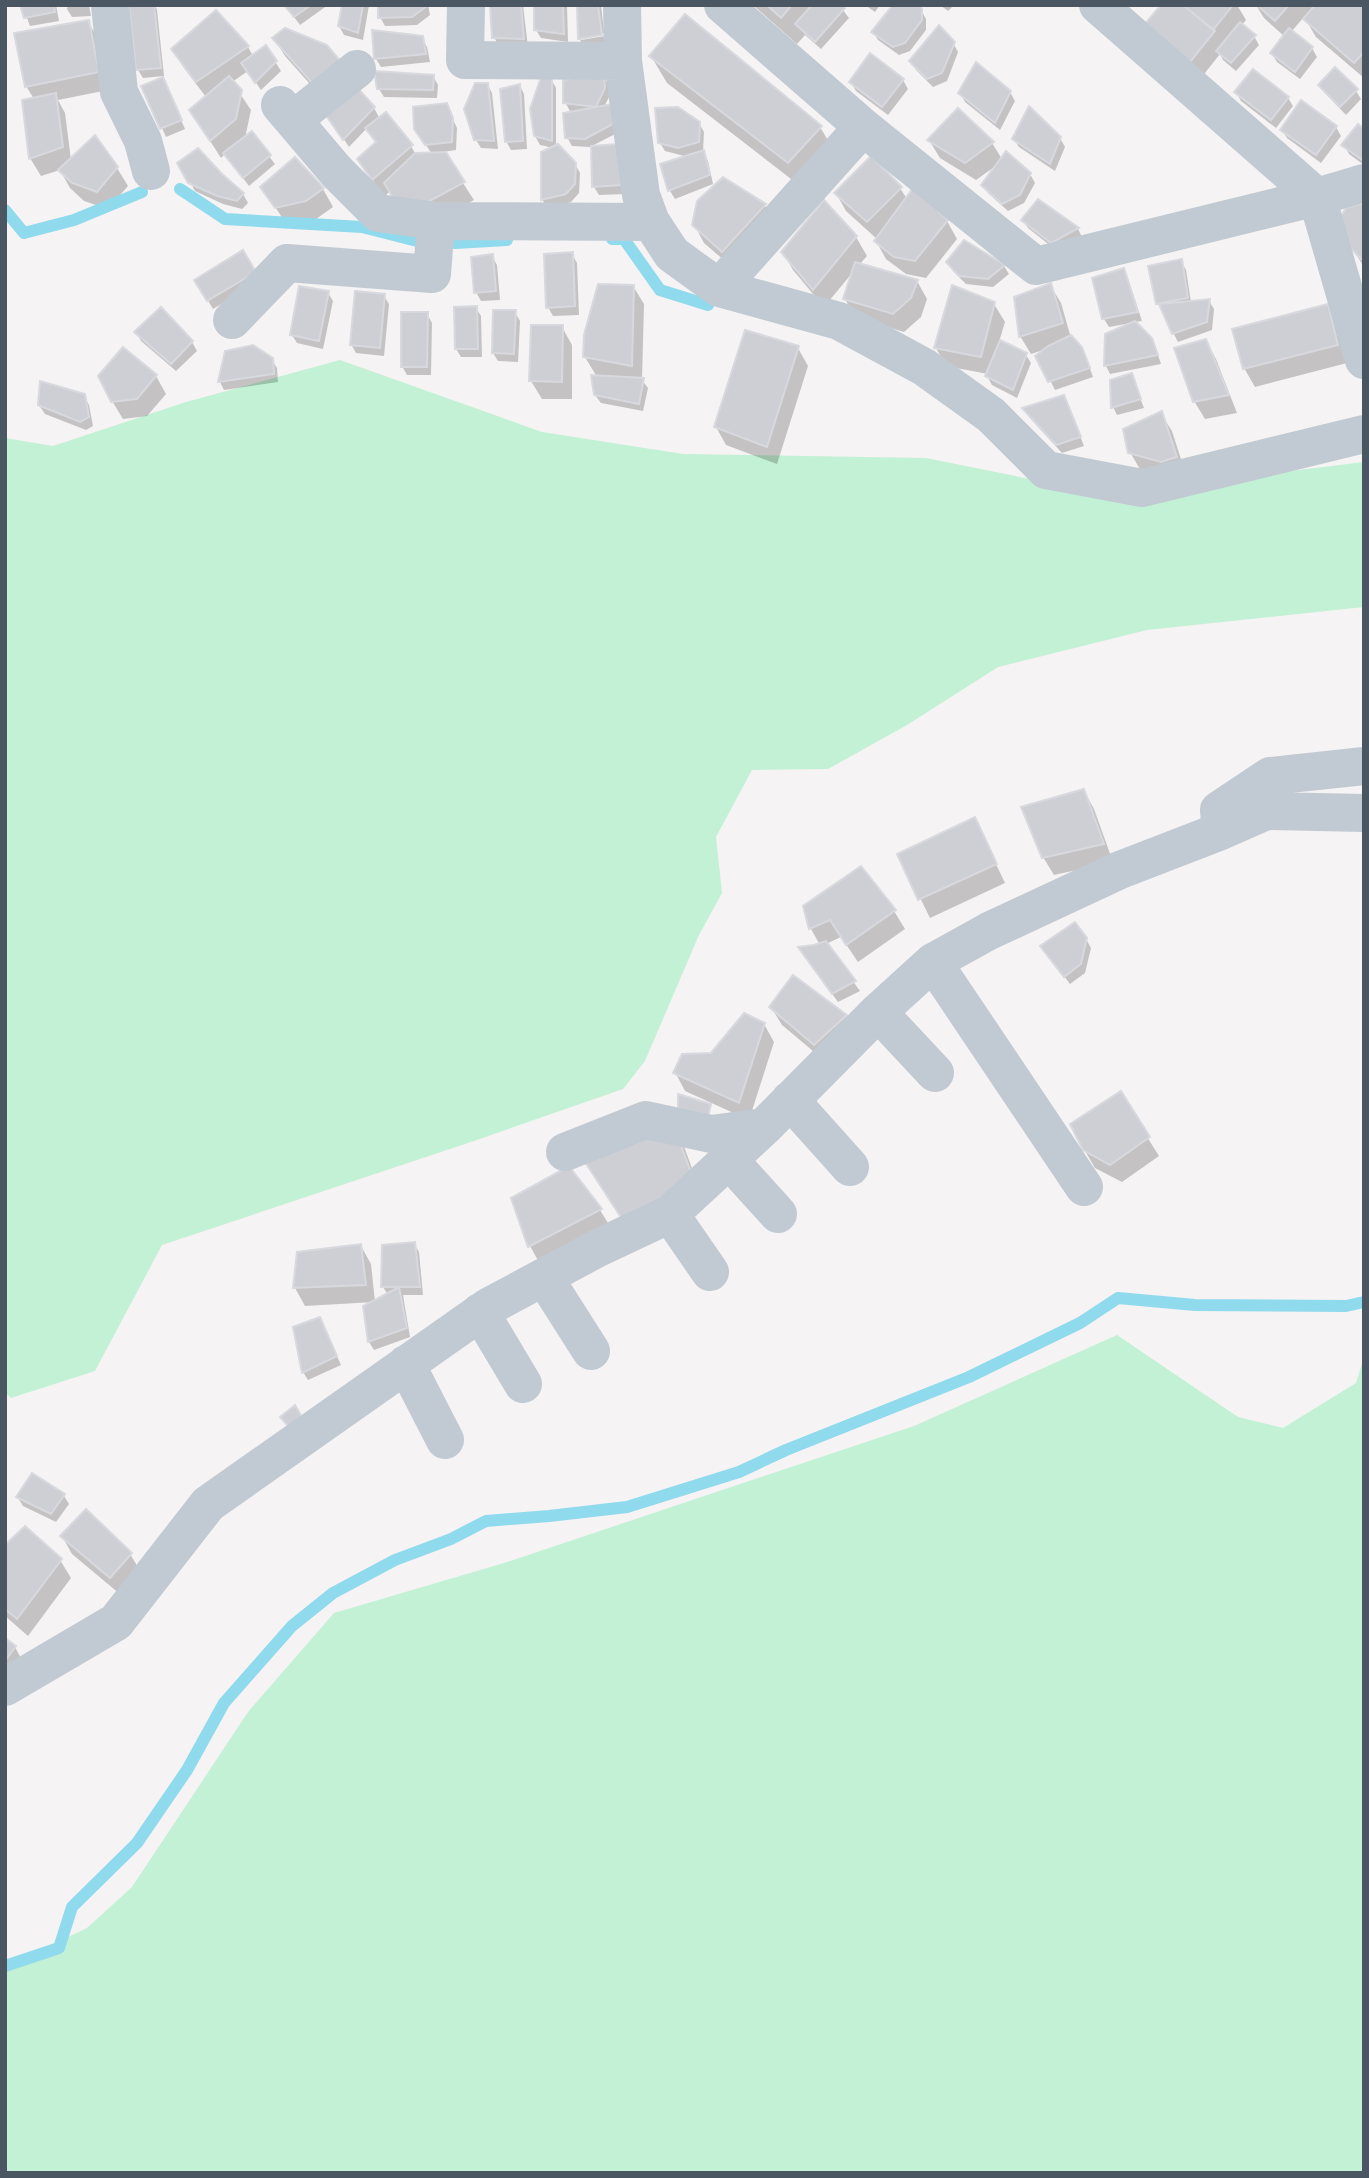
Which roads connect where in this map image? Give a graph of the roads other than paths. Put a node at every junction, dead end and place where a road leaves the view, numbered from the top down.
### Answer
1 (110, 5) edge
2 (466, 5) edge
3 (622, 5) edge
4 (723, 5) edge
5 (1098, 5) edge
6 (623, 61) junction
7 (357, 69) dead end
8 (863, 127) junction
9 (151, 171) dead end
10 (1364, 184) edge
11 (1317, 197) junction
12 (436, 222) junction
13 (651, 222) junction
14 (719, 288) junction
15 (232, 320) dead end
16 (1364, 360) edge
17 (1364, 434) edge
18 (1364, 766) edge
19 (1364, 813) edge
20 (1221, 831) junction
21 (933, 962) junction
22 (878, 1012) junction
23 (935, 1073) dead end
24 (790, 1100) junction
25 (764, 1127) junction
26 (565, 1152) dead end
27 (729, 1160) junction
28 (850, 1167) dead end
29 (1084, 1187) dead end
30 (670, 1214) junction
31 (778, 1214) dead end
32 (710, 1272) dead end
33 (544, 1277) junction
34 (480, 1312) junction
35 (592, 1351) dead end
36 (407, 1364) junction
37 (523, 1384) dead end
38 (445, 1440) dead end
39 (5, 1687) edge

1 - 9 street
2 - 6 street
3 - 6 street
4 - 8 street
5 - 11 street
6 - 13 street
7 - 12 street
8 - 11 street
8 - 14 street
10 - 11 street
11 - 16 street
12 - 13 street
12 - 15 street
13 - 14 street
14 - 17 street
18 - 20 street
19 - 20 street
20 - 21 street
21 - 22 street
21 - 29 street
22 - 23 street
22 - 24 street
24 - 25 street
24 - 28 street
25 - 26 street
25 - 27 street
27 - 30 street
27 - 31 street
30 - 32 street
30 - 33 street
33 - 34 street
33 - 35 street
34 - 36 street
34 - 37 street
36 - 38 street
36 - 39 street

